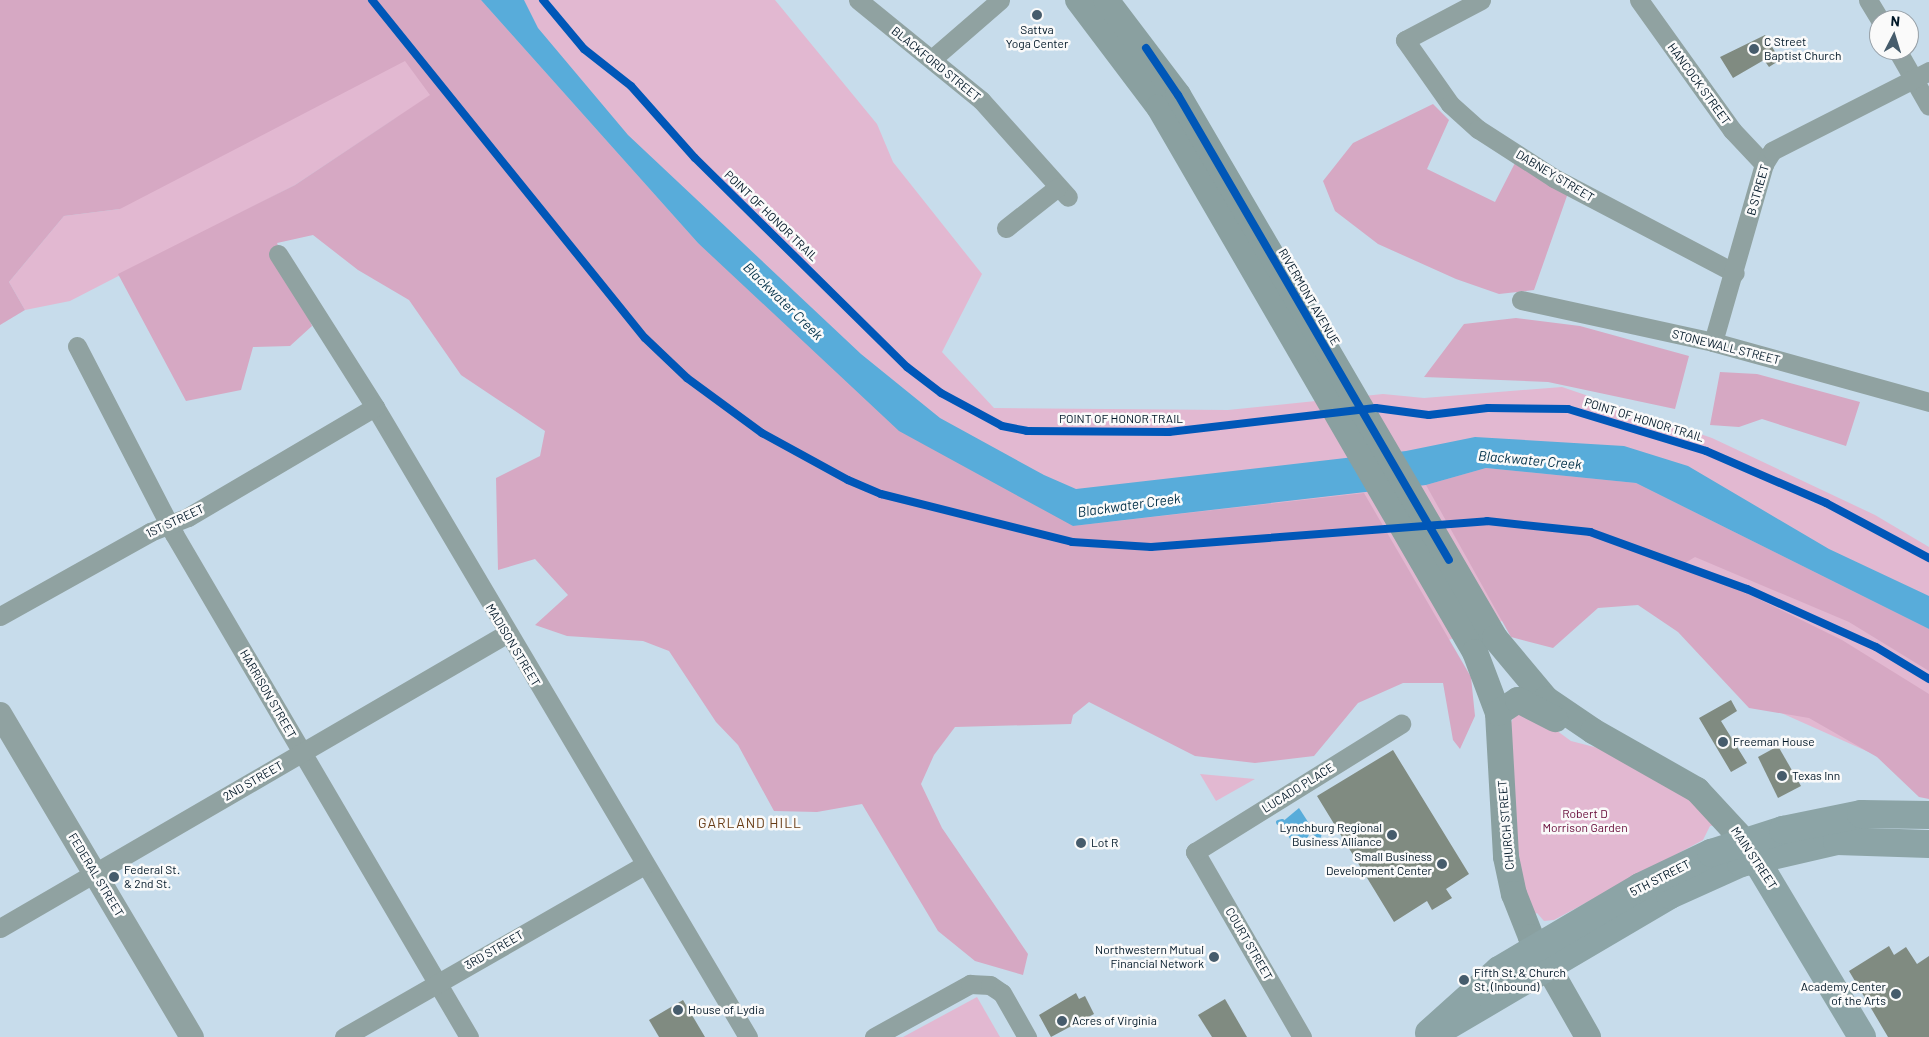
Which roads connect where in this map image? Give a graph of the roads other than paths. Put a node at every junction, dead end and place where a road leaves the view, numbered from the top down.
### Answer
1 (858, 0) edge
2 (1000, 0) edge
3 (1078, 0) edge
4 (1106, 0) edge
5 (1481, 0) edge
6 (1639, 0) edge
7 (1137, 55) junction
8 (932, 59) junction
9 (1907, 60) edge
10 (1922, 75) edge
11 (1929, 106) edge
12 (1764, 164) junction
13 (1006, 228) dead end
14 (278, 254) dead end
15 (1735, 273) junction
16 (1521, 300) dead end
17 (1713, 342) junction
18 (77, 346) dead end
19 (1929, 402) edge
20 (375, 407) junction
21 (170, 523) junction
22 (0, 616) edge
23 (506, 634) junction
24 (1485, 645) junction
25 (1498, 713) junction
26 (0, 714) edge
27 (1402, 724) dead end
28 (1593, 731) junction
29 (302, 752) junction
30 (1929, 815) edge
31 (1929, 844) edge
32 (1750, 850) junction
33 (1195, 852) joint
34 (644, 865) junction
35 (95, 872) junction
36 (0, 928) edge
37 (1543, 958) junction
38 (438, 983) junction
39 (1426, 1035) edge
40 (192, 1037) edge
41 (344, 1037) edge
42 (470, 1037) edge
43 (748, 1037) edge
44 (874, 1037) edge
45 (1027, 1037) edge
46 (1302, 1037) edge
47 (1588, 1037) edge
48 (1862, 1037) edge

1 - 8 street, BLACKFORD STREET
2 - 8 street
3 - 7 main road
4 - 7 main road
5 - 15 street, DABNEY STREET
6 - 12 street, HANCOCK STREET
7 - 24 main road
8 - 13 street, BLACKFORD STREET
9 - 10 street
10 - 11 street
10 - 12 street, B STREET
12 - 15 street, B STREET
14 - 20 street, MADISON STREET
15 - 17 street, B STREET
16 - 17 street, STONEWALL STREET
17 - 19 street, STONEWALL STREET
18 - 21 street, HARRISON STREET
20 - 21 street, 1ST STREET
20 - 23 street, MADISON STREET
21 - 22 street, 1ST STREET
21 - 29 street, HARRISON STREET
23 - 29 street, 2ND STREET
23 - 34 street, MADISON STREET
24 - 25 main road
24 - 28 main road
25 - 28 main road
25 - 37 main road, CHURCH STREET
26 - 35 street, FEDERAL STREET
27 - 33 street, LUCADO PLACE
28 - 32 main road, MAIN STREET
29 - 35 street, 2ND STREET
29 - 38 street, HARRISON STREET
30 - 32 main road, 5TH STREET
31 - 32 main road, 5TH STREET
32 - 37 main road, 5TH STREET
32 - 48 main road, MAIN STREET
33 - 46 street, COURT STREET
34 - 38 street, 3RD STREET
34 - 43 street, MADISON STREET
35 - 36 street, 2ND STREET
35 - 40 street, FEDERAL STREET
37 - 39 main road, 5TH STREET
37 - 47 main road, CHURCH STREET
38 - 41 street, 3RD STREET
38 - 42 street, HARRISON STREET
44 - 45 street

